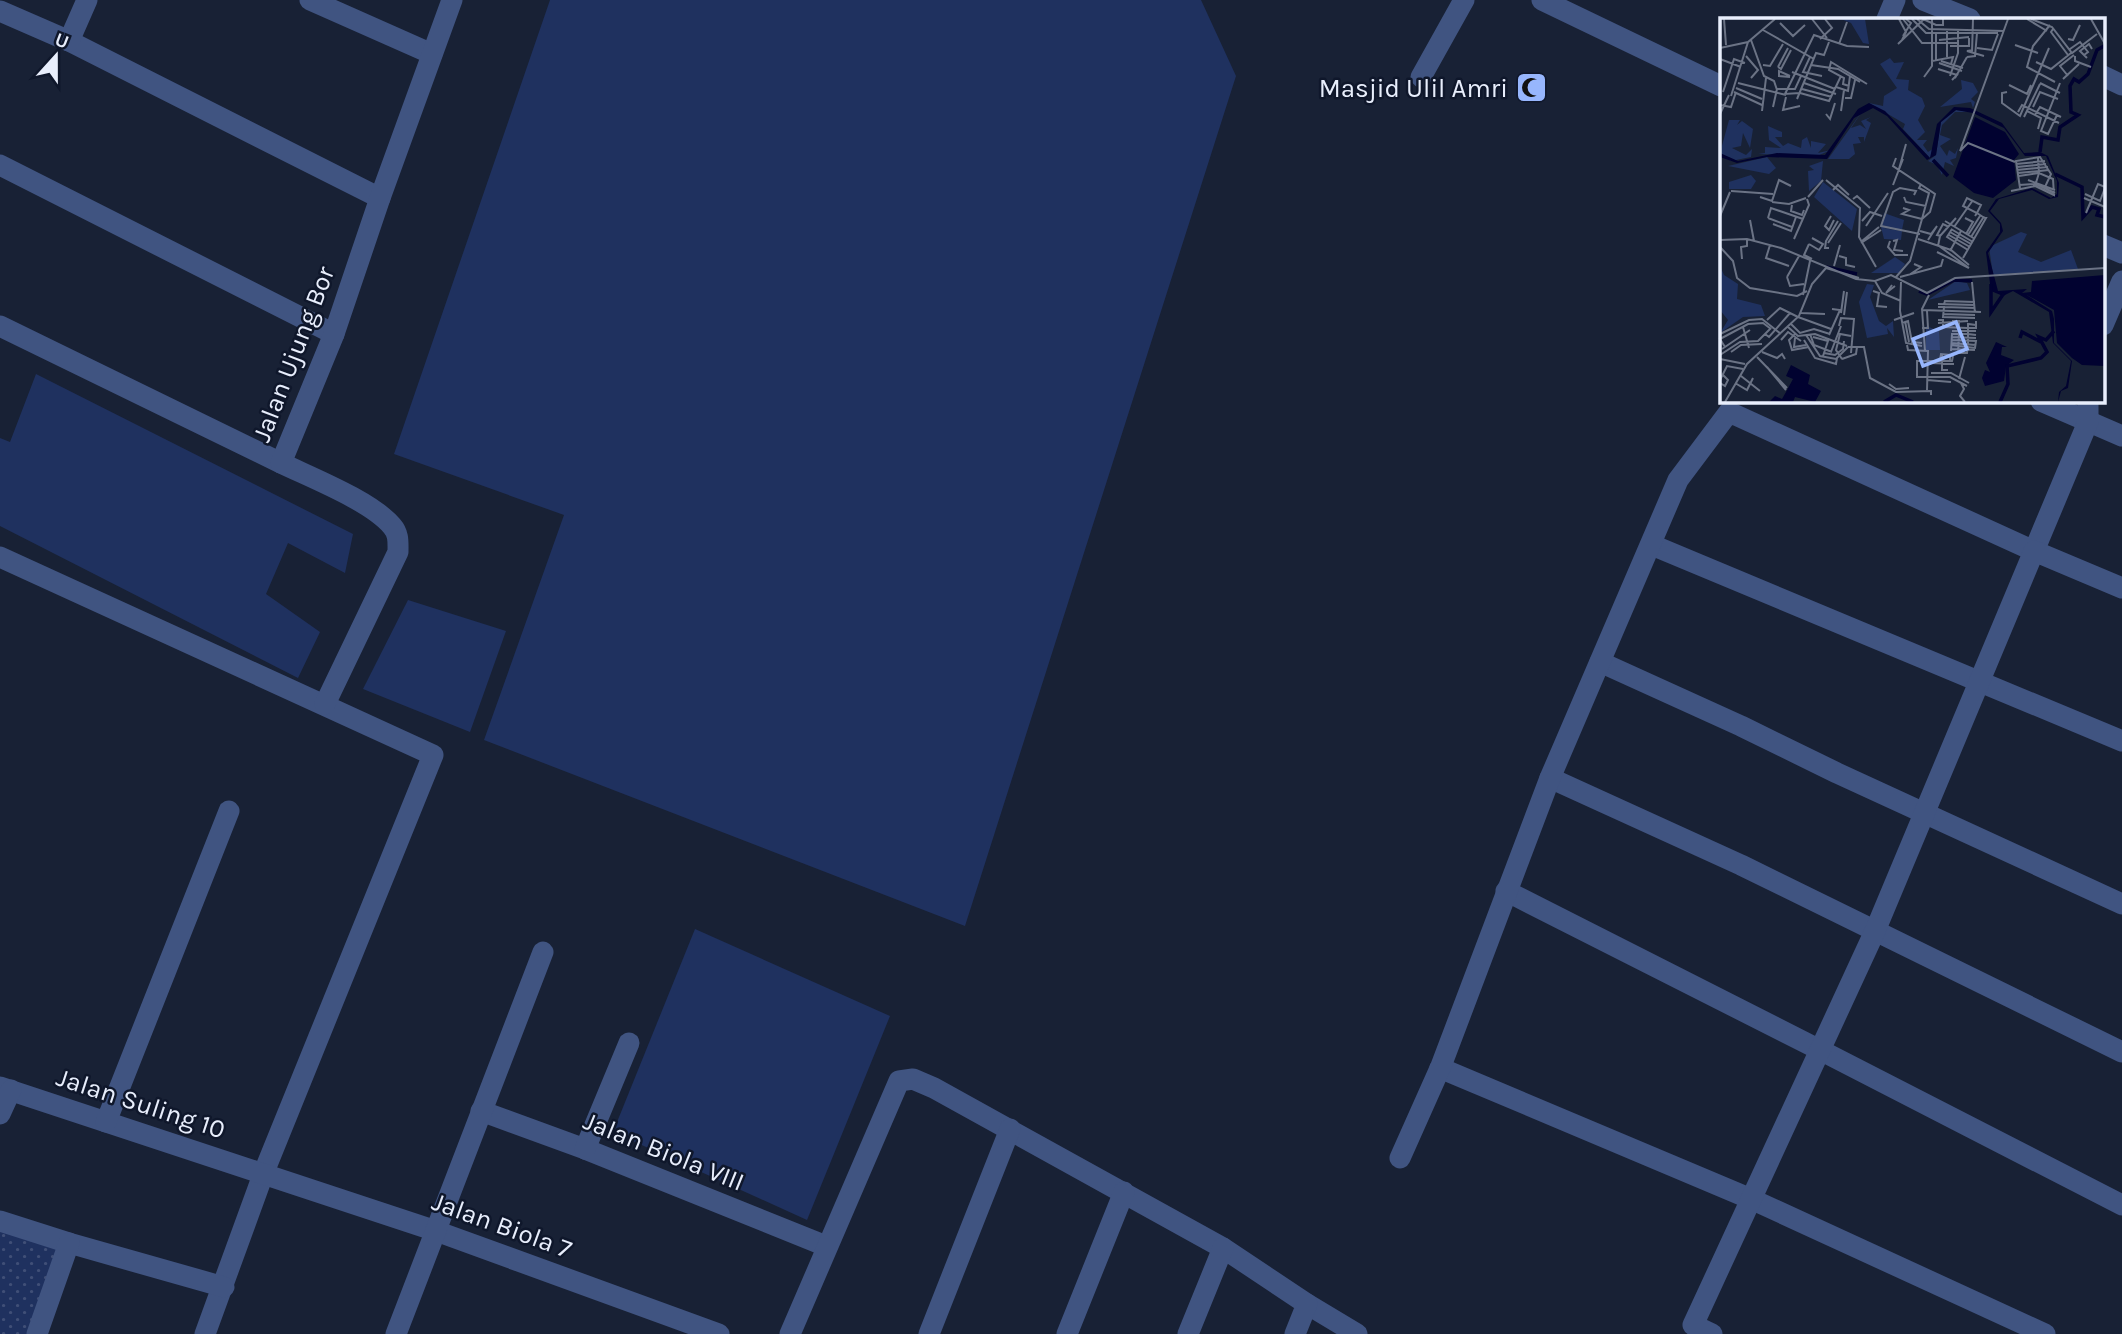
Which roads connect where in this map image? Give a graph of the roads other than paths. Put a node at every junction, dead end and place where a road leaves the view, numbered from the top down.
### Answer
1 (87, 0) edge
2 (310, 0) edge
3 (452, 0) edge
4 (1464, 0) edge
5 (1542, 0) edge
6 (1895, 0) edge
7 (1923, 0) edge
8 (0, 10) edge
9 (1887, 18) edge
10 (1968, 18) edge
11 (69, 41) junction
12 (432, 54) junction
13 (2104, 76) edge
14 (1422, 77) dead end
15 (2122, 85) edge
16 (1720, 86) edge
17 (0, 165) edge
18 (380, 198) junction
19 (2104, 245) edge
20 (2122, 253) edge
21 (2122, 281) edge
22 (2104, 323) edge
23 (0, 326) edge
24 (334, 334) junction
25 (2046, 402) edge
26 (1731, 407) edge
27 (2088, 411) edge
28 (2122, 436) edge
29 (281, 463) junction
30 (1652, 545) junction
31 (2034, 551) junction
32 (0, 557) edge
33 (2122, 588) edge
34 (1600, 662) junction
35 (1980, 681) junction
36 (325, 704) junction
37 (2122, 741) edge
38 (1550, 778) junction
39 (229, 811) dead end
40 (1924, 812) junction
41 (1506, 891) junction
42 (2122, 904) edge
43 (1875, 931) junction
44 (543, 952) dead end
45 (629, 1043) dead end
46 (1820, 1050) junction
47 (2122, 1052) edge
48 (1440, 1068) junction
49 (5, 1089) edge
50 (481, 1111) junction
51 (0, 1114) edge
52 (106, 1122) junction
53 (1010, 1129) junction
54 (584, 1149) junction
55 (1400, 1158) dead end
56 (264, 1172) junction
57 (1124, 1192) junction
58 (1751, 1199) junction
59 (2122, 1205) edge
60 (0, 1221) edge
61 (436, 1231) junction
62 (69, 1243) junction
63 (826, 1245) junction
64 (1223, 1248) junction
65 (224, 1287) junction
66 (1307, 1304) junction
67 (37, 1334) edge
68 (205, 1334) edge
69 (396, 1334) edge
70 (719, 1334) edge
71 (790, 1334) edge
72 (929, 1334) edge
73 (1066, 1334) edge
74 (1188, 1334) edge
75 (1295, 1334) edge
76 (1357, 1334) edge
77 (1712, 1334) edge
78 (2045, 1334) edge

1 - 11 street
2 - 12 street
3 - 12 street, Jalan Ujung Bor
4 - 14 street
5 - 16 street
6 - 9 street
7 - 10 street
8 - 11 street
11 - 18 street
12 - 18 street, Jalan Ujung Bor
13 - 15 street
17 - 24 street
18 - 24 street, Jalan Ujung Bor
19 - 20 street
21 - 22 street
23 - 29 street
24 - 29 street, Jalan Ujung Bor
25 - 27 street
26 - 30 street
26 - 31 street
27 - 28 street
27 - 31 street
29 - 36 street, Jalan Ujung Bor
30 - 34 street
30 - 35 street
31 - 33 street
31 - 35 street
32 - 36 street
34 - 38 street
34 - 40 street
35 - 37 street
35 - 40 street
36 - 56 street
38 - 41 street
38 - 43 street
39 - 52 street
40 - 42 street
40 - 43 street
41 - 46 street
41 - 48 street
43 - 46 street
43 - 47 street
44 - 50 street
45 - 54 street
46 - 58 street
46 - 59 street
48 - 55 street
48 - 58 street
49 - 51 street
49 - 52 street, Jalan Suling 10
50 - 54 street, Jalan Biola VIII
50 - 61 street
52 - 56 street, Jalan Suling 10
53 - 57 street
53 - 63 street
53 - 72 street
54 - 63 street, Jalan Biola VIII
56 - 61 street, Jalan Biola 7
56 - 65 street
57 - 64 street
57 - 73 street
58 - 77 street
58 - 78 street
60 - 62 street
61 - 69 street
61 - 70 street, Jalan Biola 7
62 - 65 street
62 - 67 street
63 - 71 street
64 - 66 street
64 - 74 street
65 - 68 street
66 - 75 street
66 - 76 street

